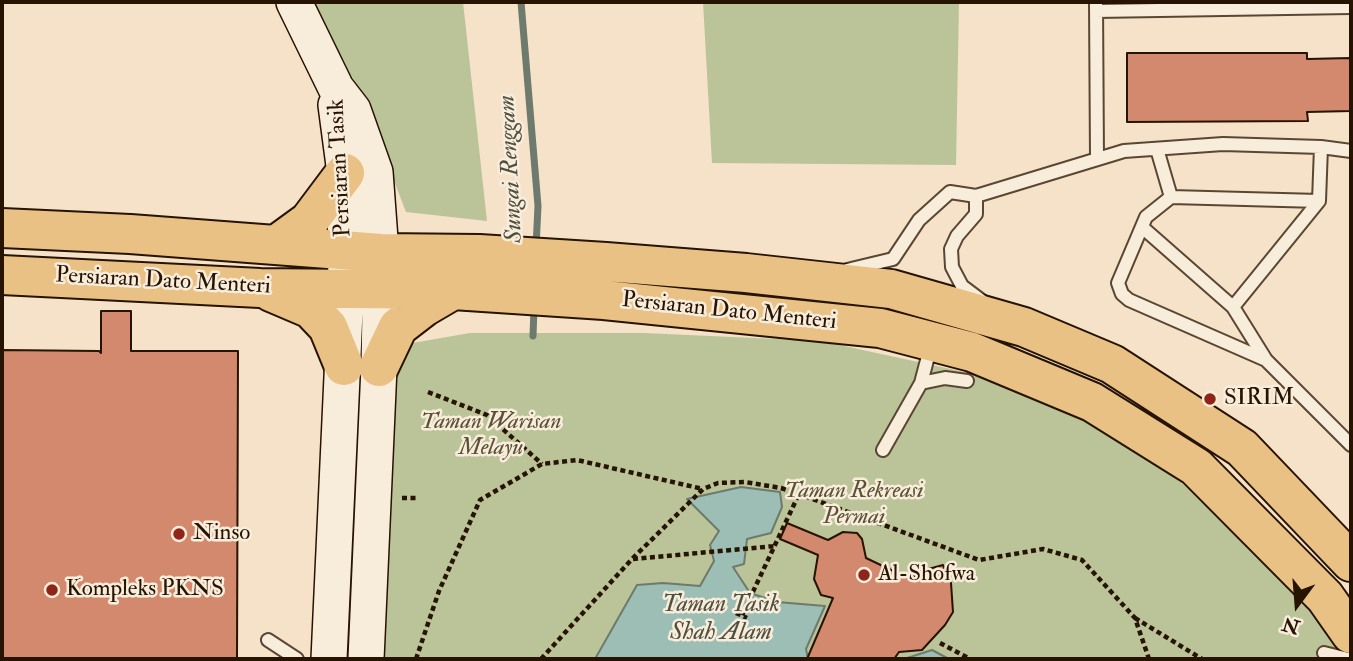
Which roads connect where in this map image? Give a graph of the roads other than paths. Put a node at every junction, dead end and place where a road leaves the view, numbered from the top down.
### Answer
1 (294, 2) edge
2 (1096, 6) edge
3 (1172, 6) edge
4 (1351, 7) edge
5 (336, 88) junction
6 (1321, 146) junction
7 (1157, 149) junction
8 (1351, 151) edge
9 (1097, 159) junction
10 (345, 173) junction
11 (976, 195) junction
12 (1171, 197) junction
13 (1319, 201) junction
14 (1142, 227) junction
15 (2, 228) edge
16 (276, 245) junction
17 (363, 271) junction
18 (746, 273) junction
19 (2, 275) edge
20 (260, 288) junction
21 (465, 291) junction
22 (1233, 307) junction
23 (1024, 327) junction
24 (932, 341) junction
25 (1266, 360) junction
26 (362, 366) junction
27 (967, 381) dead end
28 (921, 383) junction
29 (1351, 445) edge
30 (883, 450) dead end
31 (1351, 562) edge
32 (268, 640) dead end
33 (1338, 643) edge
34 (297, 659) edge
35 (330, 659) edge
36 (366, 659) edge
37 (1348, 659) edge

1 - 5 main road
2 - 3 lane
2 - 9 lane
3 - 4 lane
5 - 10 main road, Persiaran Tasik
5 - 17 main road, Persiaran Tasik
6 - 7 lane
6 - 8 lane
6 - 13 lane
7 - 9 lane
7 - 12 lane
9 - 11 lane
10 - 16 main road
10 - 17 main road, Persiaran Tasik
11 - 18 lane
11 - 23 lane
12 - 13 lane
12 - 14 lane
13 - 22 lane
14 - 22 lane
14 - 25 lane
15 - 16 main road, Persiaran Dato Menteri
16 - 17 main road, Persiaran Dato Menteri
17 - 18 main road, Persiaran Dato Menteri
17 - 20 main road, Persiaran Dato Menteri
17 - 21 main road, Persiaran Dato Menteri
17 - 26 main road, Persiaran Tasik
18 - 23 main road, Persiaran Dato Menteri
19 - 20 main road, Persiaran Dato Menteri
20 - 26 main road
21 - 24 main road, Persiaran Dato Menteri
21 - 26 main road
22 - 25 lane
23 - 31 main road, Persiaran Dato Menteri
24 - 28 lane
24 - 33 main road, Persiaran Dato Menteri
25 - 29 lane
26 - 35 main road, Persiaran Tasik
26 - 36 main road, Persiaran Tasik
27 - 28 lane
28 - 30 lane
32 - 34 lane
33 - 37 lane

